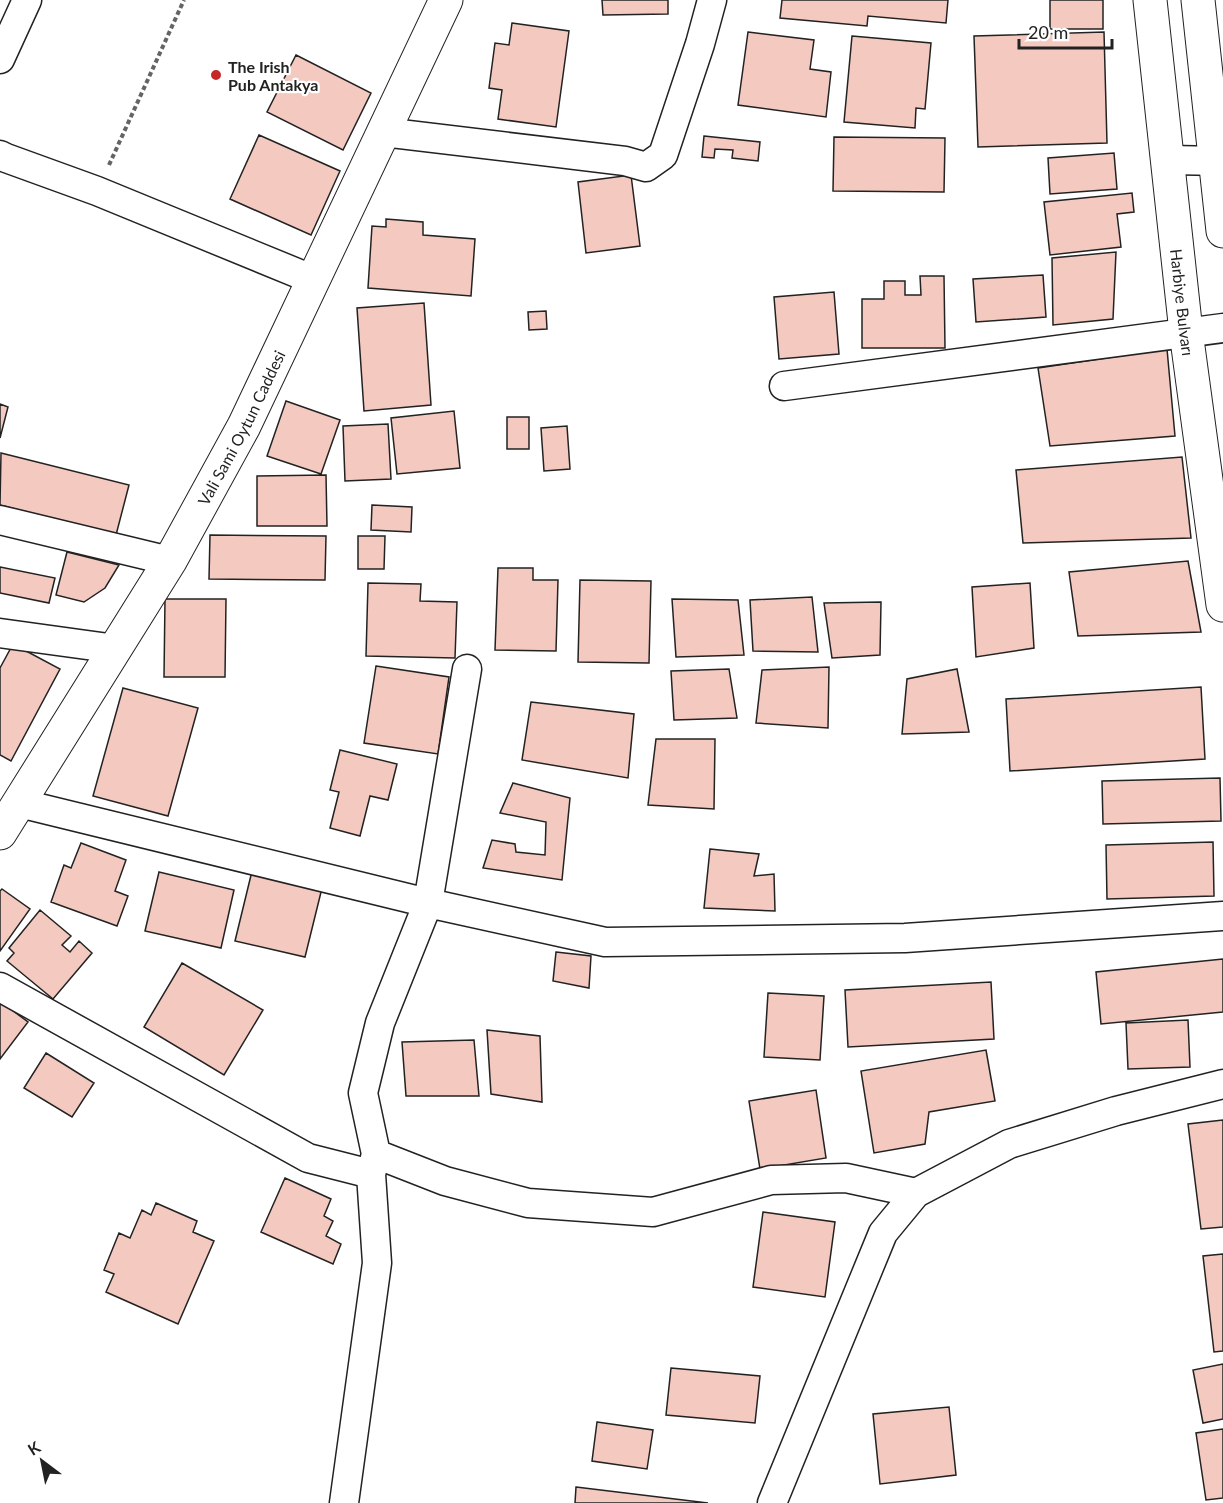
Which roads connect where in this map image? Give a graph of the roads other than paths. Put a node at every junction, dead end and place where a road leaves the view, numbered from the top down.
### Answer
1 (27, 0) edge
2 (446, 0) edge
3 (712, 0) edge
4 (1150, 0) edge
5 (1198, 0) edge
6 (0, 59) edge
7 (383, 132) junction
8 (0, 154) edge
9 (1168, 160) junction
10 (1219, 160) edge
11 (1223, 231) edge
12 (314, 280) junction
13 (1223, 328) edge
14 (1186, 332) junction
15 (784, 386) dead end
16 (0, 520) edge
17 (170, 561) junction
18 (1223, 605) edge
19 (0, 633) edge
20 (116, 649) junction
21 (467, 669) dead end
22 (20, 803) junction
23 (0, 833) edge
24 (428, 903) junction
25 (1223, 916) edge
26 (0, 987) edge
27 (1223, 1084) edge
28 (374, 1164) junction
29 (916, 1193) junction
30 (344, 1503) edge
31 (772, 1503) edge

1 - 6 street
2 - 7 street, Vali Sami Oytun Caddesi
3 - 7 street
4 - 9 street, Harbiye Bulvarı
5 - 10 street
7 - 12 street, Vali Sami Oytun Caddesi
8 - 12 street
9 - 10 street
9 - 14 street, Harbiye Bulvarı
10 - 11 street
12 - 17 street, Vali Sami Oytun Caddesi
13 - 14 street
14 - 15 street
14 - 18 street, Harbiye Bulvarı
16 - 17 street
17 - 20 street, Vali Sami Oytun Caddesi
19 - 20 street
20 - 22 street, Vali Sami Oytun Caddesi
21 - 24 street
22 - 23 street, Vali Sami Oytun Caddesi
22 - 24 street
24 - 25 street
24 - 28 street
26 - 28 street
27 - 29 street
28 - 29 street
28 - 30 street
29 - 31 street

